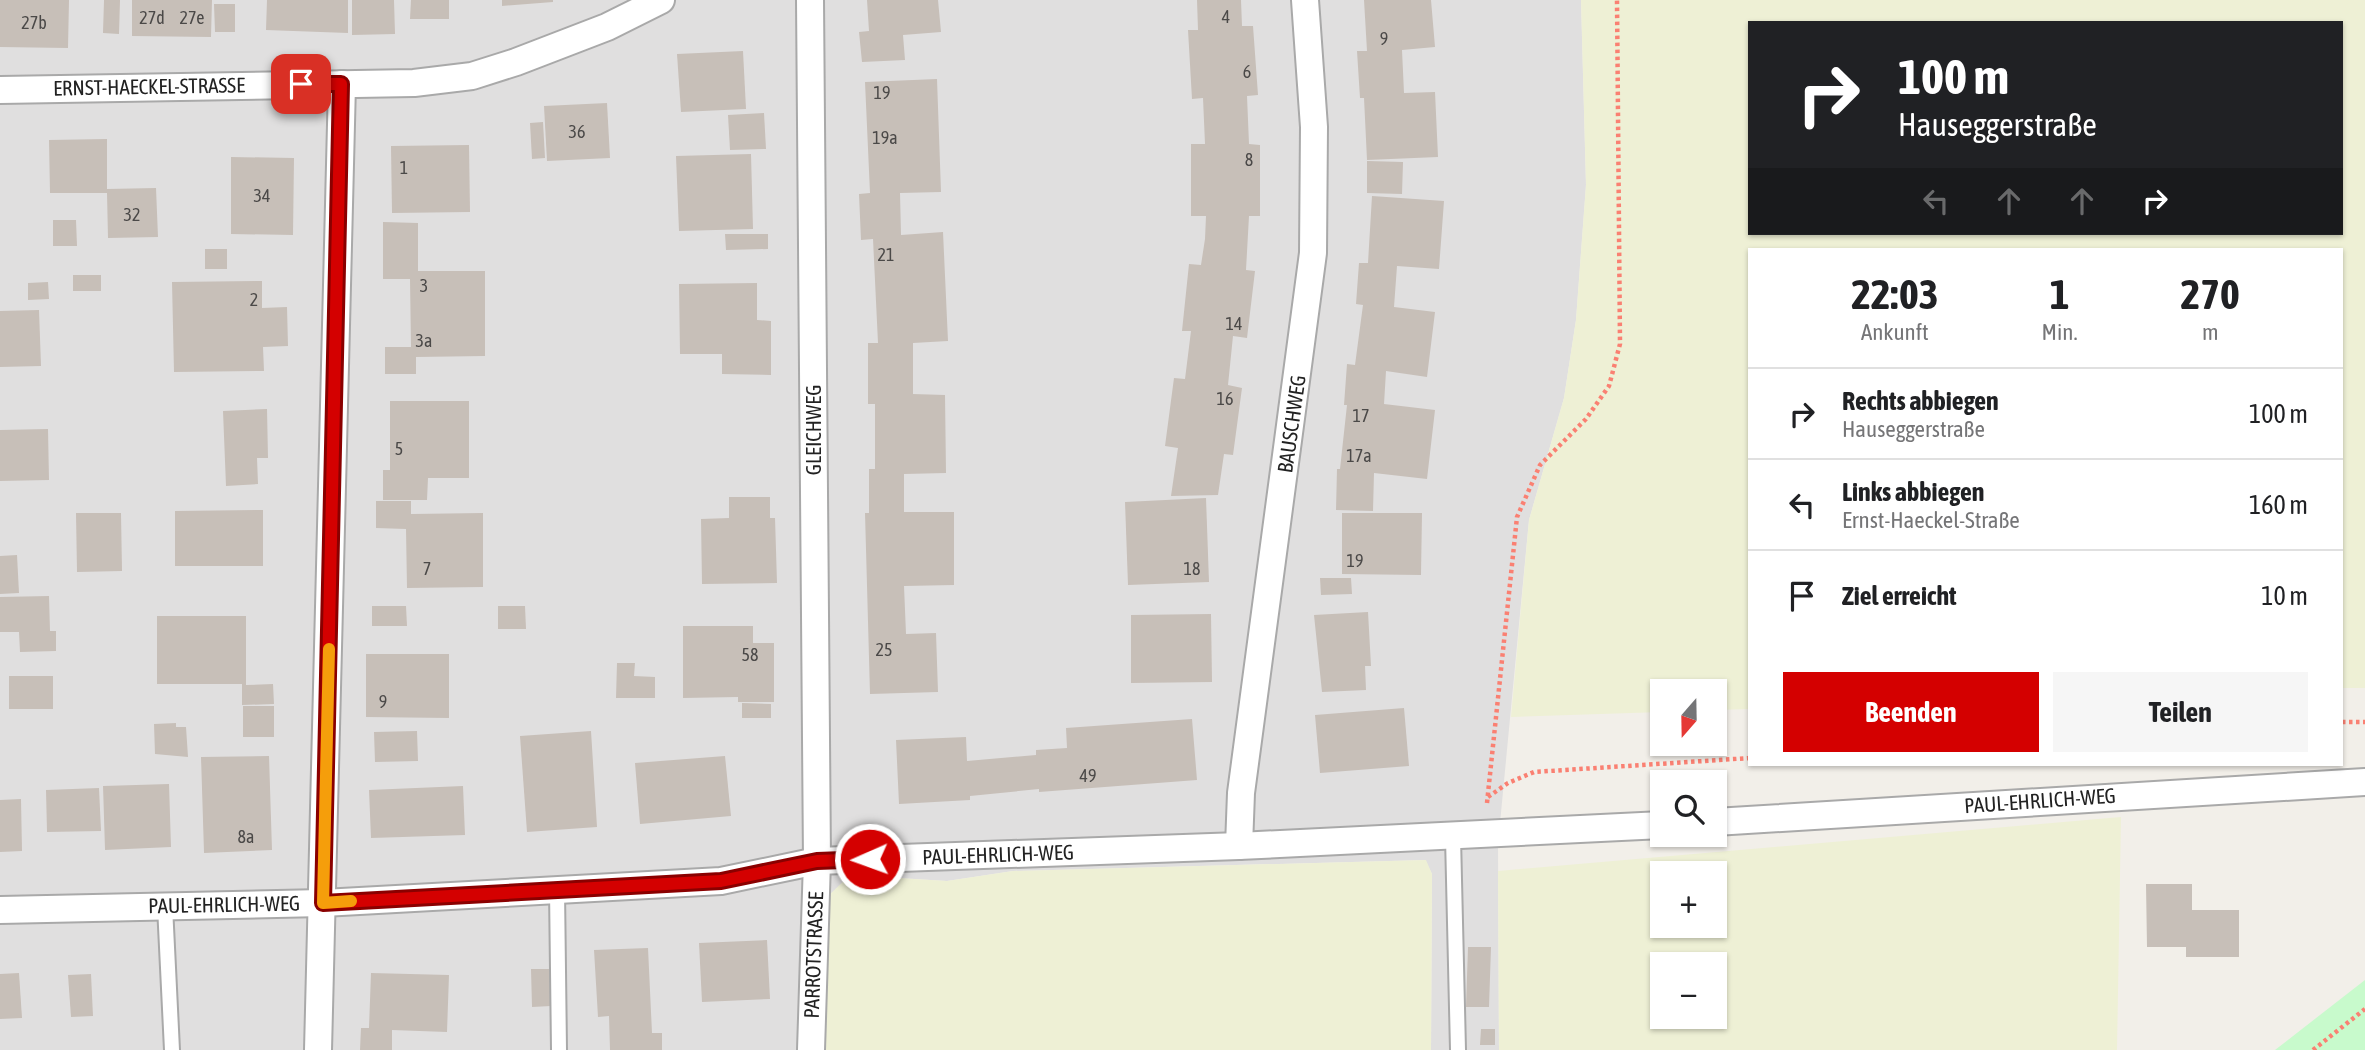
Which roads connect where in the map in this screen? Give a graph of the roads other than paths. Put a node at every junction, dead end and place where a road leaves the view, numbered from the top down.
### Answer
1 (660, 0) edge
2 (810, 0) edge
3 (1305, 0) edge
4 (341, 84) junction
5 (0, 90) edge
6 (2365, 782) edge
7 (1727, 821) edge
8 (1650, 826) edge
9 (1453, 837) junction
10 (1239, 846) junction
11 (817, 861) junction
12 (557, 890) junction
13 (323, 903) junction
14 (165, 906) junction
15 (0, 910) edge
16 (172, 1050) edge
17 (318, 1050) edge
18 (559, 1050) edge
19 (811, 1050) edge
20 (1458, 1050) edge

1 - 4 street, ERNST-HAECKEL-STRASSE
2 - 11 street, GLEICHWEG
3 - 10 street, BAUSCHWEG
4 - 5 street, ERNST-HAECKEL-STRASSE
4 - 13 street
6 - 7 street, PAUL-EHRLICH-WEG
8 - 9 street, PAUL-EHRLICH-WEG
9 - 10 street, PAUL-EHRLICH-WEG
9 - 20 lane
10 - 11 street, PAUL-EHRLICH-WEG
11 - 12 street, PAUL-EHRLICH-WEG
11 - 19 street, PARROTSTRASSE
12 - 13 street, PAUL-EHRLICH-WEG
12 - 18 lane
13 - 14 street, PAUL-EHRLICH-WEG
13 - 17 street
14 - 15 street, PAUL-EHRLICH-WEG
14 - 16 lane

